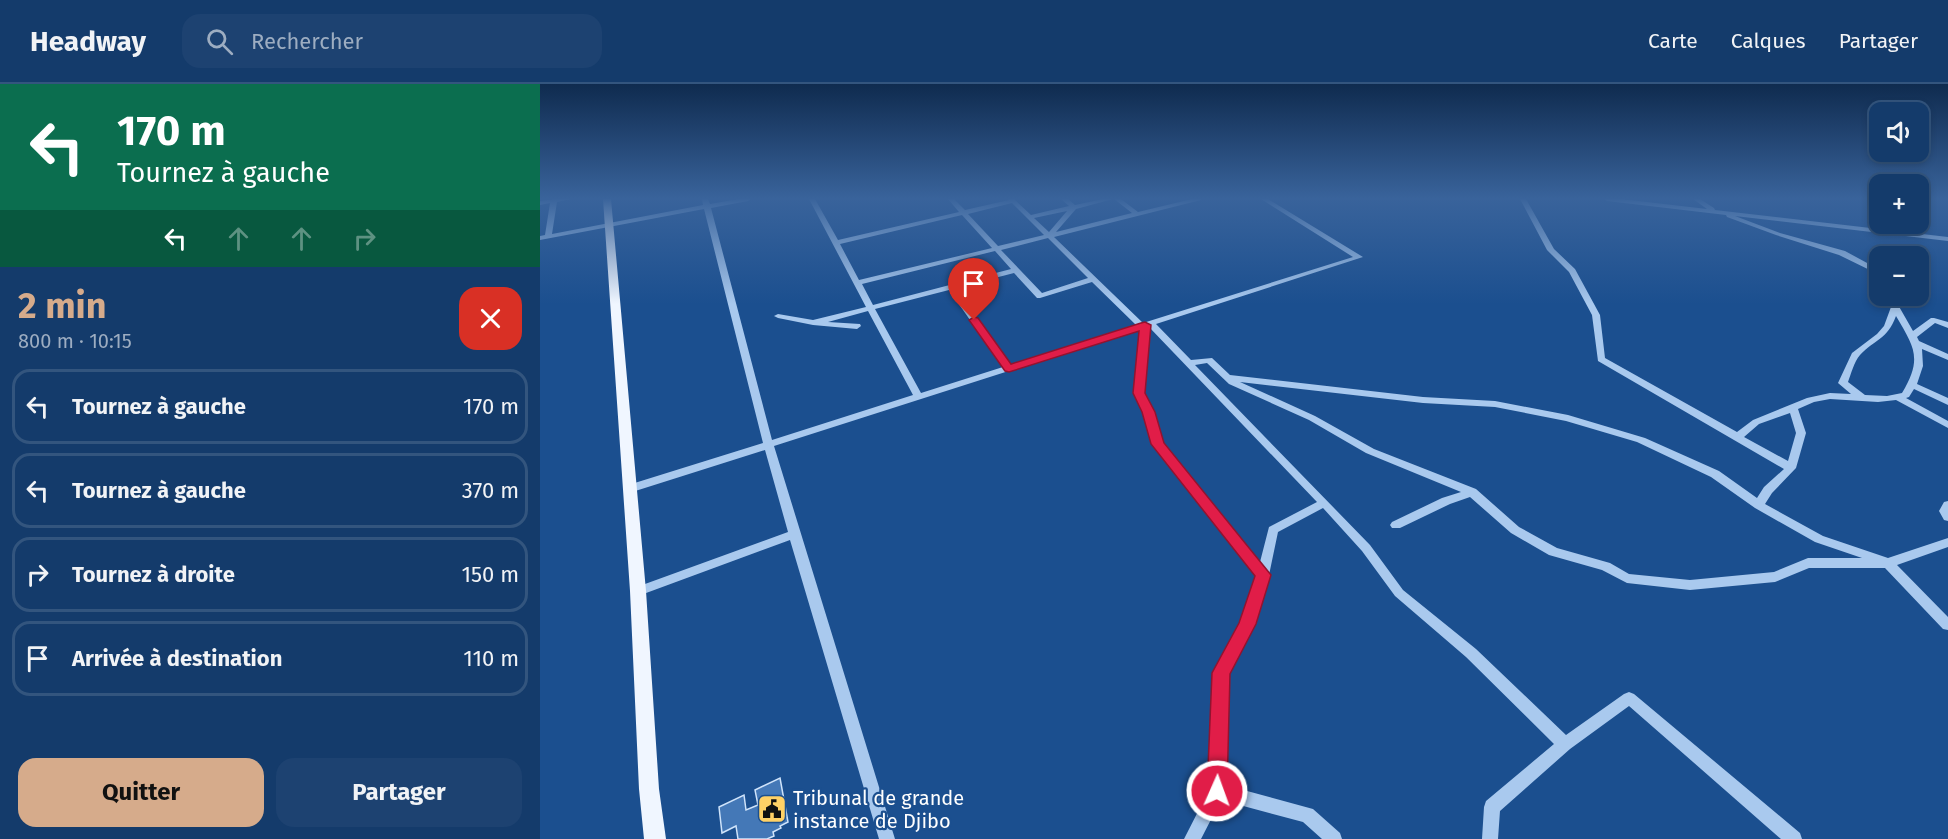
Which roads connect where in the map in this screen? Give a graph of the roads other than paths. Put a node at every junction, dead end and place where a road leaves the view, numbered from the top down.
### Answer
1 (561, 234) edge
2 (610, 234) edge
3 (714, 234) edge
4 (831, 234) edge
5 (873, 234) edge
6 (983, 234) edge
7 (1056, 234) edge
8 (1321, 234) edge
9 (1542, 234) edge
10 (1779, 234) edge
11 (1897, 234) edge
12 (1049, 236) junction
13 (548, 237) joint
14 (540, 238) edge
15 (1948, 239) edge
16 (836, 243) junction
17 (997, 249) junction
18 (1869, 268) edge
19 (1016, 270) junction
20 (1094, 279) junction
21 (857, 283) junction
22 (951, 287) junction
23 (1894, 307) joint
24 (871, 308) junction
25 (778, 316) dead end
26 (813, 323) junction
27 (1146, 325) junction
28 (1948, 325) edge
29 (857, 326) dead end
30 (1915, 339) junction
31 (1948, 357) edge
32 (1187, 363) junction
33 (1009, 369) junction
34 (1230, 378) junction
35 (1912, 385) junction
36 (918, 398) junction
37 (1862, 398) junction
38 (1899, 398) junction
39 (1948, 402) edge
40 (1793, 408) junction
41 (1948, 425) edge
42 (1736, 438) junction
43 (768, 444) junction
44 (1791, 468) junction
45 (629, 489) junction
46 (1472, 492) junction
47 (1324, 503) junction
48 (1759, 505) junction
49 (1948, 505) edge
50 (1948, 517) edge
51 (1396, 525) dead end
52 (794, 534) junction
53 (1948, 542) edge
54 (1888, 563) junction
55 (1263, 575) junction
56 (638, 591) junction
57 (1948, 625) edge
58 (1565, 744) junction
59 (1217, 791) junction
60 (655, 839) edge
61 (887, 839) edge
62 (1192, 839) edge
63 (1334, 839) edge
64 (1490, 839) edge
65 (1794, 839) edge

1 - 13 street
2 - 45 main road
3 - 43 street
4 - 16 street
5 - 16 street
6 - 17 street
7 - 12 street
8 - 27 street
9 - 42 street
10 - 18 street
11 - 15 street
12 - 17 street
12 - 20 street
13 - 14 street
16 - 21 street
17 - 19 street
17 - 21 street
19 - 20 street
19 - 22 street
20 - 27 street
21 - 24 street
22 - 24 street
22 - 33 street
23 - 30 street
23 - 37 street
24 - 26 street
24 - 36 street
25 - 26 street
26 - 29 street
27 - 32 street
27 - 33 street
27 - 55 street
28 - 30 street
30 - 31 street
30 - 35 street
32 - 34 street
32 - 47 street
33 - 36 street
34 - 46 street
34 - 48 street
35 - 38 street
35 - 39 street
36 - 43 street
37 - 38 street
37 - 40 street
38 - 41 street
40 - 42 street
40 - 44 street
42 - 44 street
43 - 45 street
43 - 52 street
44 - 48 street
45 - 56 main road
46 - 51 street
46 - 54 street
47 - 55 street
47 - 58 street
48 - 54 street
49 - 50 street
52 - 56 street
52 - 61 street
53 - 54 street
54 - 57 street
55 - 59 street
56 - 60 main road
58 - 64 street
58 - 65 street
59 - 62 street
59 - 63 street

